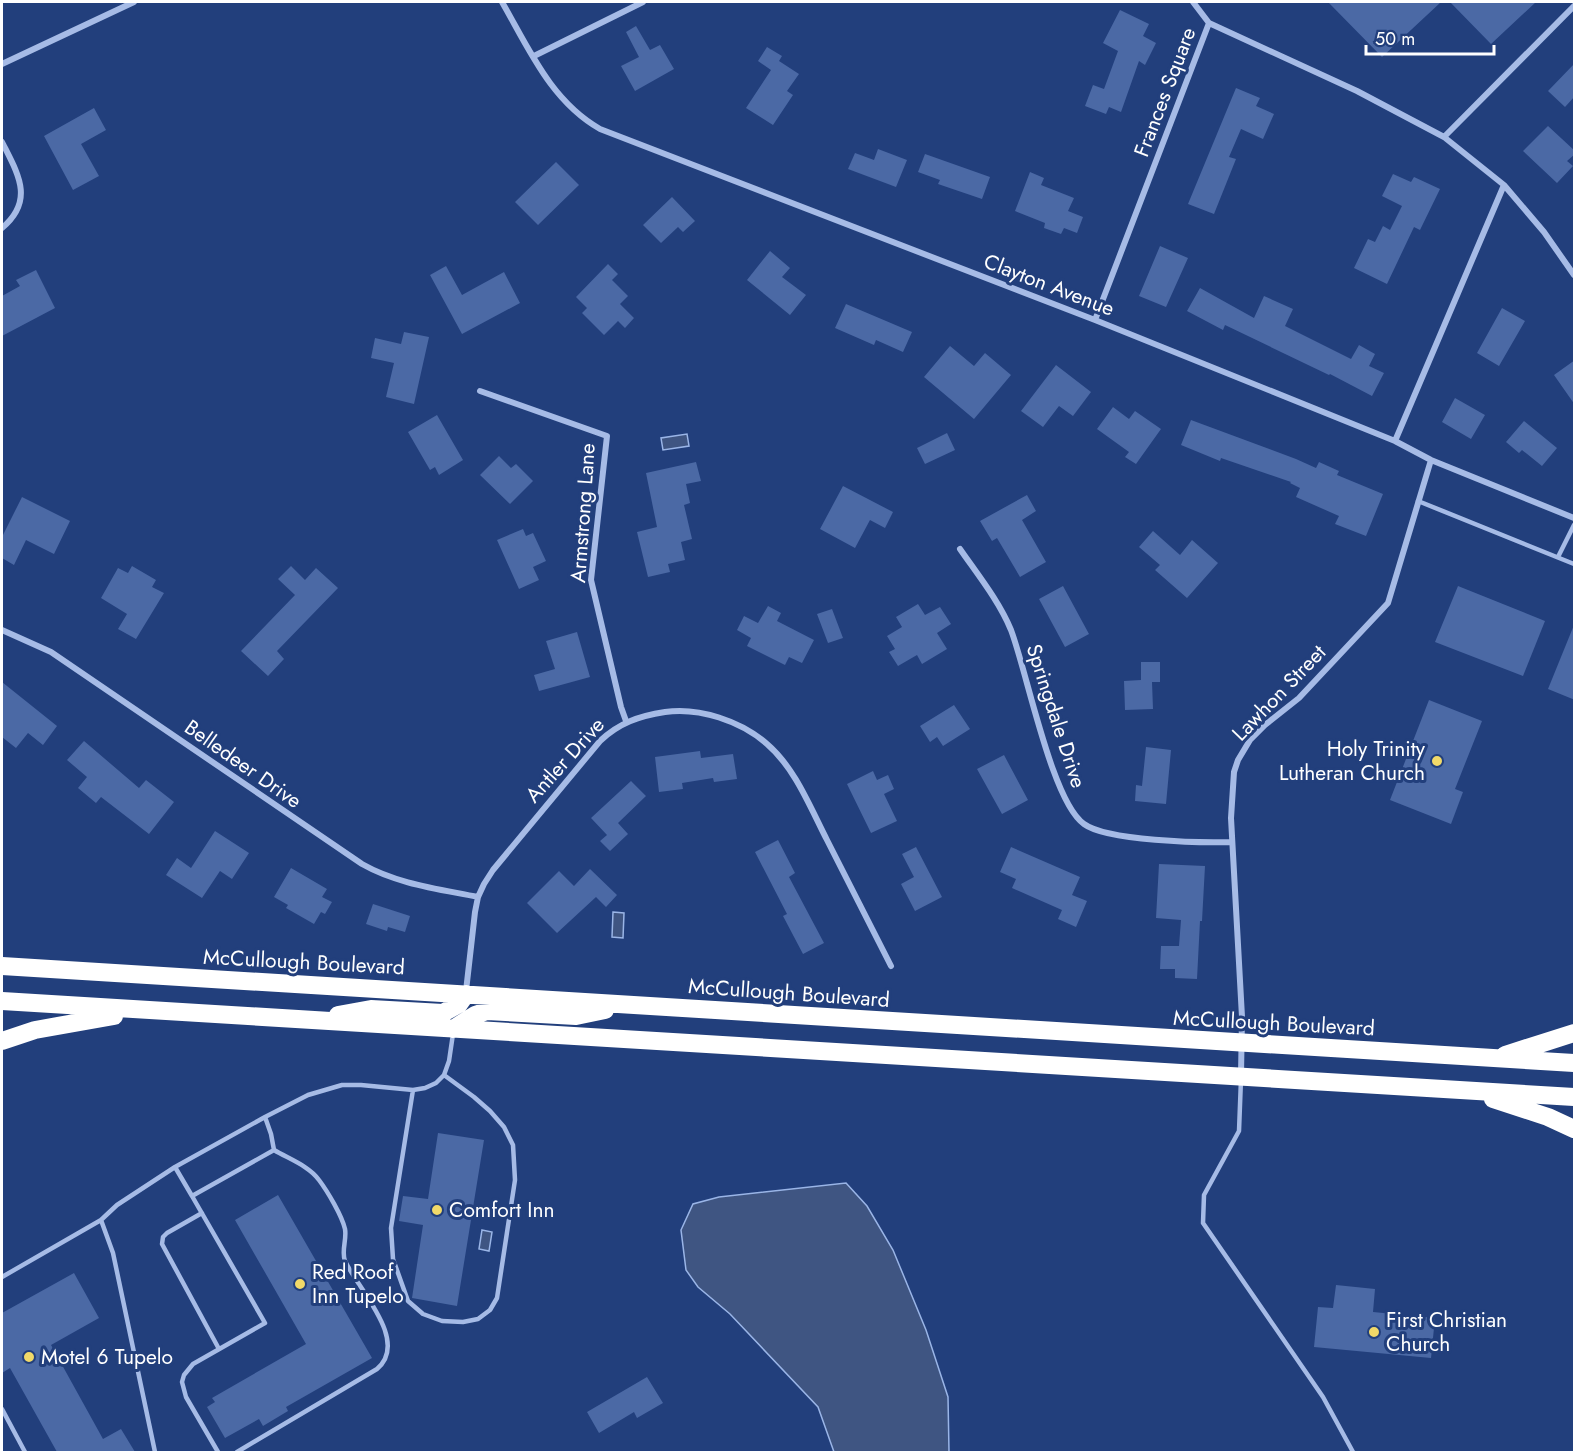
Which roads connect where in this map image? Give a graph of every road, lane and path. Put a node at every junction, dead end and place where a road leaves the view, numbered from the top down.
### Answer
1 (134, 2) edge
2 (502, 2) edge
3 (643, 2) edge
4 (1193, 2) edge
5 (1575, 6) edge
6 (1209, 23) junction
7 (534, 56) junction
8 (2, 64) edge
9 (1444, 137) junction
10 (2, 142) edge
11 (1504, 185) junction
12 (2, 228) edge
13 (1575, 275) edge
14 (1095, 320) junction
15 (480, 391) dead end
16 (1395, 441) junction
17 (1431, 460) junction
18 (1418, 501) junction
19 (1575, 518) edge
20 (1575, 525) edge
21 (960, 549) dead end
22 (1558, 557) junction
23 (1575, 564) edge
24 (2, 630) edge
25 (626, 721) junction
26 (1232, 842) junction
27 (478, 897) junction
28 (2, 955) edge
29 (2, 966) edge
30 (891, 966) dead end
31 (57, 969) junction
32 (466, 994) junction
33 (2, 1001) edge
34 (631, 1005) junction
35 (146, 1010) junction
36 (311, 1021) junction
37 (913, 1023) junction
38 (453, 1029) junction
39 (1575, 1033) edge
40 (2, 1041) edge
41 (1241, 1043) junction
42 (908, 1056) junction
43 (1492, 1058) junction
44 (1575, 1064) edge
45 (444, 1075) junction
46 (1241, 1077) junction
47 (413, 1090) junction
48 (1469, 1091) junction
49 (1575, 1098) edge
50 (265, 1117) junction
51 (1575, 1129) edge
52 (274, 1150) junction
53 (175, 1167) junction
54 (192, 1196) junction
55 (202, 1213) junction
56 (101, 1220) junction
57 (2, 1277) edge
58 (219, 1349) junction
59 (2, 1409) edge
60 (25, 1452) edge
61 (155, 1452) edge
62 (218, 1452) edge
63 (237, 1452) edge
64 (1353, 1452) edge

1 - 8 street
2 - 7 street, Clayton Avenue
3 - 7 street
4 - 6 street
5 - 9 street
6 - 9 street, Frances Square
6 - 14 street, Frances Square
7 - 14 street, Clayton Avenue
9 - 11 street, Frances Square
10 - 12 street
11 - 13 street, Frances Square
11 - 16 street
14 - 16 street, Clayton Avenue
15 - 25 street, Armstrong Lane
16 - 17 street, Clayton Avenue
17 - 18 street, Lawhon Street
17 - 19 street, Clayton Avenue
18 - 22 lane
18 - 26 street, Lawhon Street
20 - 22 lane
21 - 26 street, Springdale Drive
22 - 23 lane
24 - 27 street, Belledeer Drive
25 - 27 street, Antler Drive
25 - 30 street, Antler Drive
26 - 41 street, Lawhon Street
27 - 32 street, Antler Drive
28 - 31 highway
29 - 31 highway, McCullough Boulevard
31 - 32 highway, McCullough Boulevard
32 - 34 highway, McCullough Boulevard
32 - 36 highway
33 - 35 highway
34 - 37 highway, McCullough Boulevard
34 - 38 highway
35 - 36 highway
35 - 40 highway
36 - 38 highway
37 - 41 highway, McCullough Boulevard
37 - 42 highway
38 - 42 highway
38 - 45 lane
39 - 43 highway
41 - 43 highway, McCullough Boulevard
41 - 46 street, Lawhon Street
42 - 46 highway
43 - 44 highway, McCullough Boulevard
45 - 47 lane
45 - 47 lane
46 - 48 highway
46 - 64 lane
47 - 50 lane
48 - 49 highway
48 - 51 highway
50 - 52 lane
50 - 53 lane
52 - 54 lane
52 - 63 lane
53 - 54 lane
53 - 56 lane
54 - 55 lane
55 - 58 lane
55 - 58 lane
56 - 57 lane
56 - 61 lane
58 - 62 lane
59 - 60 lane

